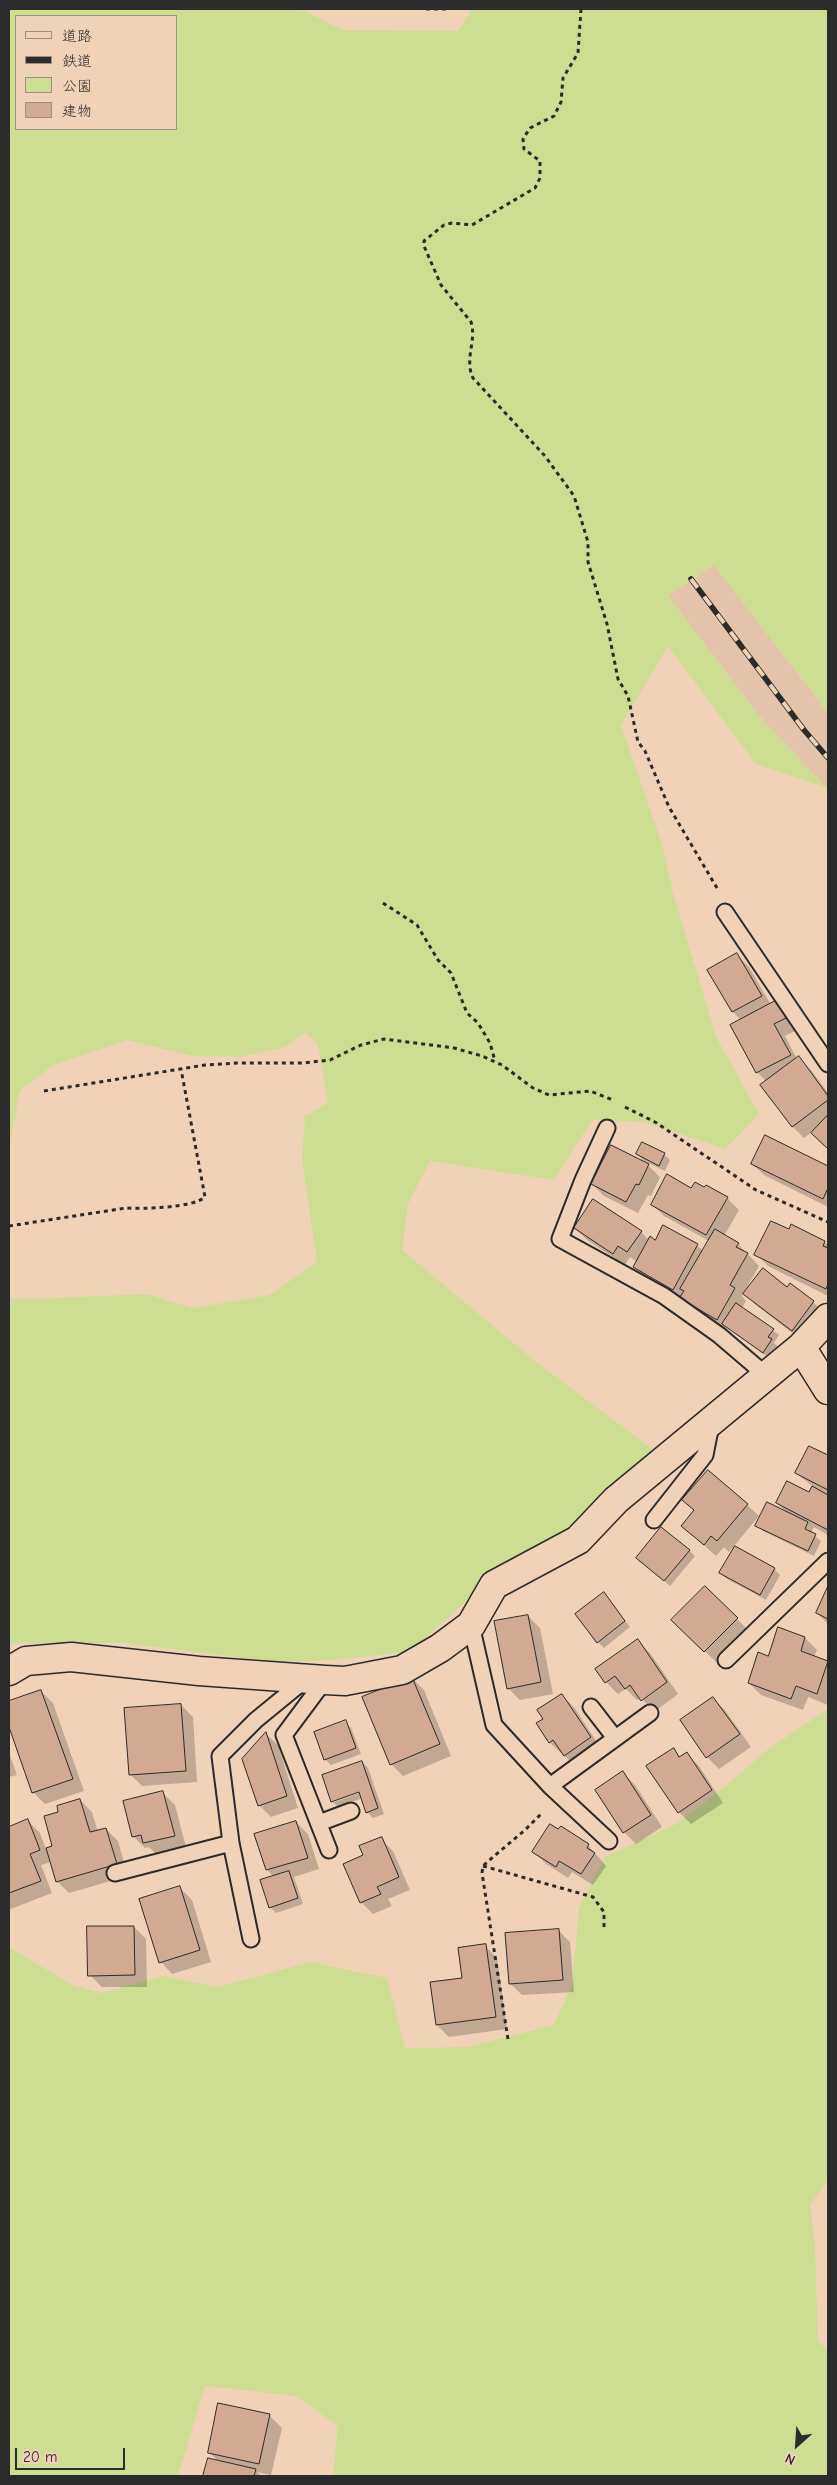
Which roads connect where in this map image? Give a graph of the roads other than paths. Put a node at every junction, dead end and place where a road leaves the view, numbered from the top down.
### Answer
1 (725, 912) road end
2 (828, 1064) edge
3 (607, 1128) dead end
4 (828, 1318) edge
5 (801, 1348) junction
6 (767, 1376) junction
7 (828, 1390) edge
8 (712, 1420) junction
9 (654, 1520) dead end
10 (828, 1561) edge
11 (471, 1625) junction
12 (726, 1660) dead end
13 (9, 1672) edge
14 (316, 1679) junction
15 (591, 1707) dead end
16 (650, 1713) dead end
17 (615, 1738) junction
18 (555, 1791) junction
19 (351, 1811) dead end
20 (319, 1823) junction
21 (609, 1841) dead end
22 (231, 1843) junction
23 (329, 1850) dead end
24 (115, 1873) dead end
25 (251, 1939) dead end

1 - 2 lane
3 - 6 lane
4 - 5 street
5 - 6 street
5 - 7 street
6 - 8 street
8 - 9 lane
8 - 11 street
10 - 12 lane
11 - 14 street
11 - 18 lane
13 - 14 street
14 - 20 lane
14 - 22 lane
15 - 17 lane
16 - 17 lane
17 - 18 lane
18 - 21 lane
19 - 20 lane
20 - 23 lane
22 - 24 lane
22 - 25 lane

